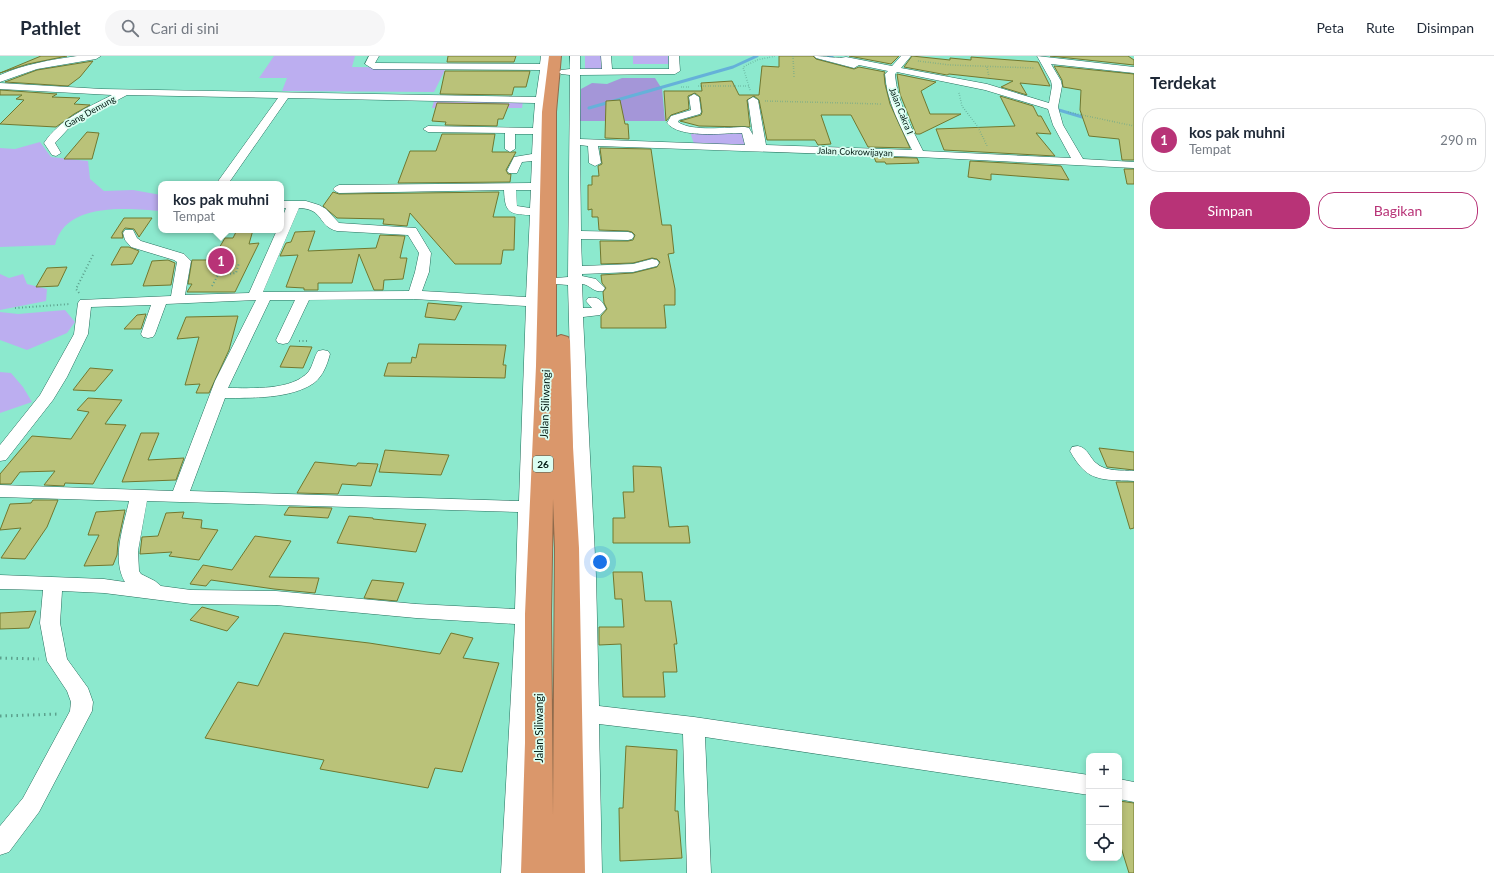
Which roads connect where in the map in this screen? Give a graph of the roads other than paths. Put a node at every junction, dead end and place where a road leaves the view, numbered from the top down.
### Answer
1 (54, 56) edge
2 (96, 56) edge
3 (374, 56) edge
4 (525, 56) edge
5 (606, 56) edge
6 (674, 56) edge
7 (819, 56) edge
8 (905, 58) edge
9 (841, 60) edge
10 (68, 61) junction
11 (555, 62) edge
12 (1045, 62) edge
13 (522, 66) junction
14 (1134, 70) edge
15 (892, 71) junction
16 (607, 72) junction
17 (0, 79) edge
18 (0, 86) edge
19 (126, 92) junction
20 (695, 92) road end
21 (285, 96) junction
22 (540, 100) junction
23 (753, 100) dead end
24 (1054, 110) junction
25 (428, 129) dead end
26 (687, 130) junction
27 (510, 131) junction
28 (544, 131) junction
29 (690, 146) junction
30 (576, 147) junction
31 (756, 148) junction
32 (510, 149) dead end
33 (56, 153) dead end
34 (594, 154) dead end
35 (919, 154) junction
36 (538, 157) junction
37 (1079, 162) junction
38 (1134, 165) edge
39 (513, 171) dead end
40 (224, 181) edge
41 (510, 186) junction
42 (543, 186) junction
43 (339, 189) dead end
44 (284, 205) edge
45 (294, 205) junction
46 (536, 212) junction
47 (284, 231) edge
48 (129, 233) dead end
49 (283, 233) edge
50 (628, 236) dead end
51 (575, 241) junction
52 (652, 263) dead end
53 (570, 277) junction
54 (414, 295) junction
55 (259, 296) junction
56 (304, 296) junction
57 (177, 299) junction
58 (160, 300) junction
59 (533, 302) junction
60 (576, 313) junction
61 (148, 334) dead end
62 (283, 340) dead end
63 (323, 354) dead end
64 (547, 358) junction
65 (218, 393) junction
66 (537, 423) junction
67 (1078, 451) dead end
68 (0, 456) edge
69 (1134, 476) edge
70 (0, 491) edge
71 (180, 495) junction
72 (139, 496) junction
73 (527, 507) junction
74 (0, 582) edge
75 (53, 585) junction
76 (156, 593) junction
77 (525, 617) junction
78 (589, 714) junction
79 (694, 726) junction
80 (1086, 785) edge
81 (1122, 790) edge
82 (1134, 792) edge
83 (0, 844) edge
84 (513, 873) edge
85 (537, 873) edge
86 (569, 873) edge
87 (590, 873) edge
88 (699, 873) edge

1 - 10 street
2 - 10 street
3 - 13 street
4 - 13 street
5 - 16 street
6 - 16 street
7 - 9 street
8 - 15 street
9 - 15 street
10 - 17 street
11 - 13 street
11 - 16 street
11 - 22 street
11 - 28 highway, Jalan Siliwangi / 26
11 - 30 street
11 - 53 highway, Jalan Siliwangi / 26
12 - 14 street
12 - 24 street
15 - 24 street, Jalan Cakra I
15 - 35 street, Jalan Cakra I
18 - 19 street
19 - 21 street
19 - 33 street, Gang Demung
20 - 26 street
21 - 22 street
21 - 40 street
22 - 28 street
23 - 31 street
24 - 37 street
25 - 27 street
26 - 29 street
26 - 31 street
27 - 28 street
27 - 32 street
28 - 36 street
28 - 42 highway, Jalan Siliwangi / 26
29 - 30 street, Jalan Cokrowijayan
29 - 31 street, Jalan Cokrowijayan
30 - 34 street
30 - 51 street
31 - 35 street, Jalan Cokrowijayan
35 - 37 street, Jalan Cokrowijayan
36 - 39 street
36 - 42 street
37 - 38 street, Jalan Cokrowijayan
41 - 42 street
41 - 43 street
41 - 46 street
42 - 46 street
42 - 64 highway, Jalan Siliwangi / 26
44 - 45 street
45 - 47 street
45 - 54 street
46 - 59 street
48 - 57 street
49 - 55 street
50 - 51 street
51 - 53 street
52 - 53 street
53 - 60 street
53 - 60 street
53 - 64 highway, Jalan Siliwangi / 26
54 - 56 street
54 - 59 street
55 - 56 street
55 - 57 street
55 - 65 street
56 - 62 street
57 - 58 street
58 - 61 street
58 - 68 street
59 - 64 street
60 - 78 street
63 - 65 street
64 - 66 highway, Jalan Siliwangi / 26
64 - 86 highway, Jalan Siliwangi / 26
65 - 71 street
66 - 73 street
66 - 85 highway, Jalan Siliwangi / 26
67 - 69 street
70 - 72 street
71 - 72 street
71 - 73 street
72 - 76 street
73 - 77 street
74 - 75 street
75 - 76 street
75 - 83 street
76 - 77 street
77 - 84 street
78 - 79 street
78 - 87 street
79 - 80 street
79 - 88 street
81 - 82 street

